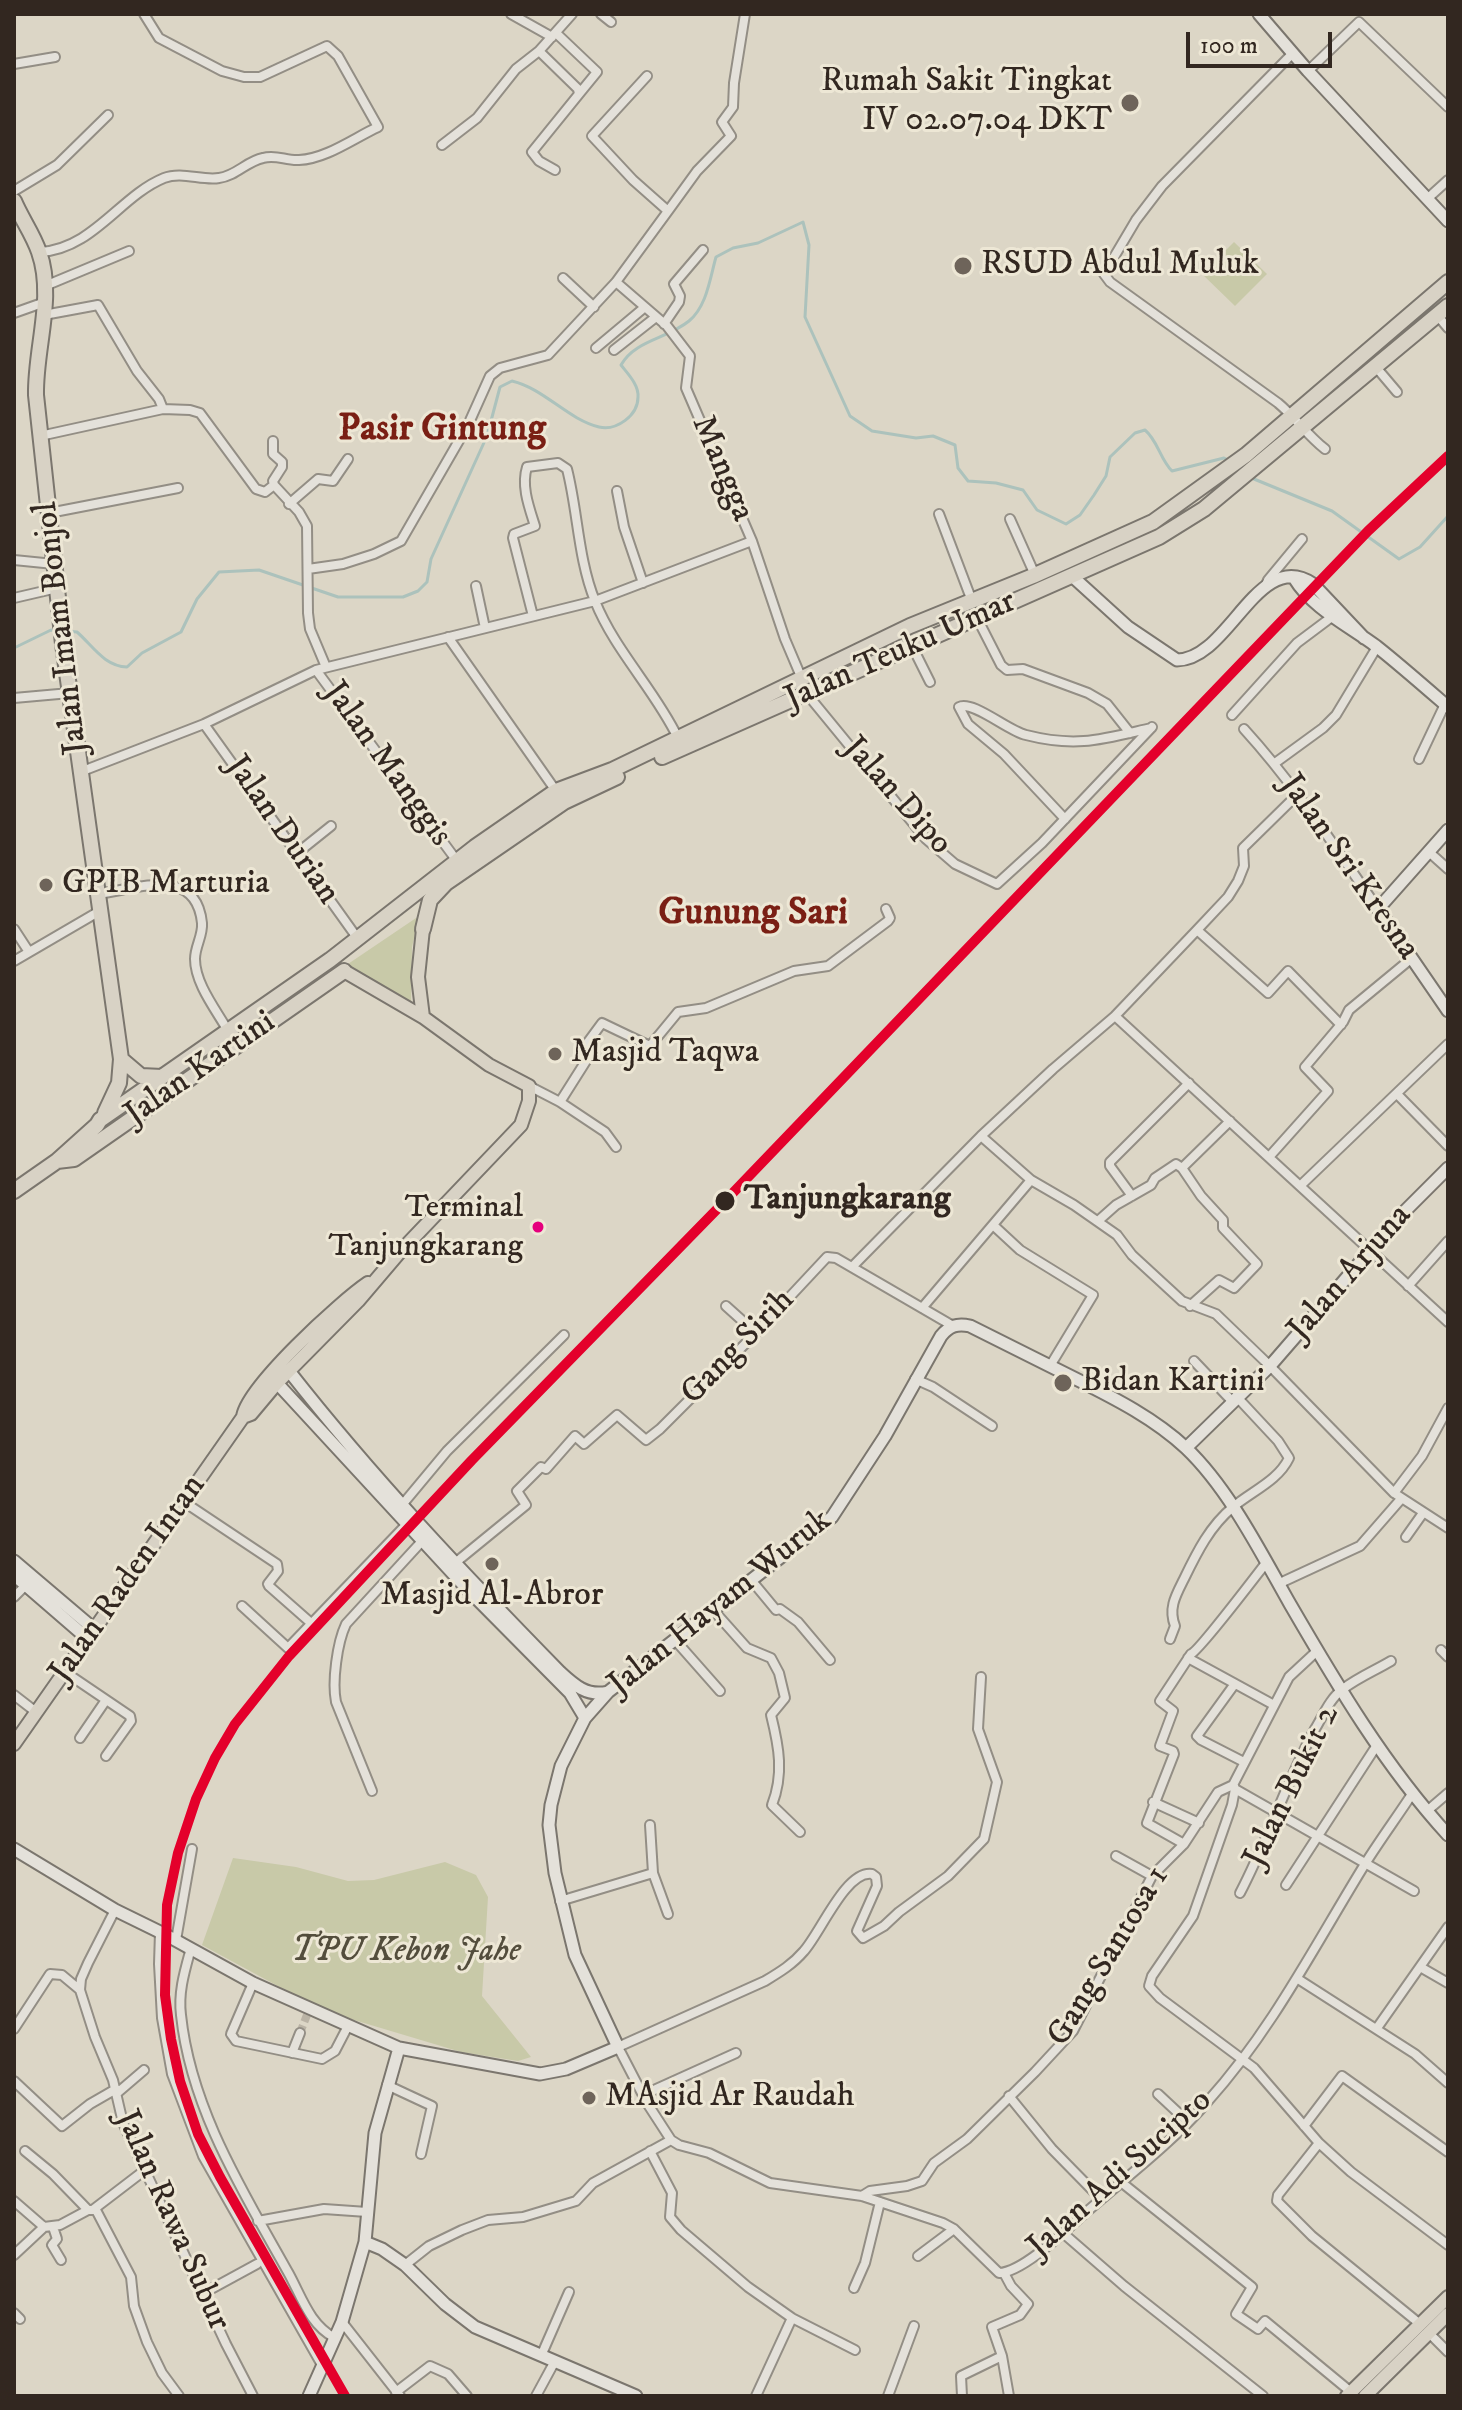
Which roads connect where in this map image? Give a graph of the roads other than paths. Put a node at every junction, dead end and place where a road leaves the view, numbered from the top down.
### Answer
1 (144, 14) edge
2 (511, 14) edge
3 (571, 14) edge
4 (601, 14) edge
5 (745, 14) edge
6 (1259, 14) edge
7 (1351, 14) edge
8 (611, 22) dead end
9 (1359, 22) junction
10 (554, 35) junction
11 (539, 51) junction
12 (1293, 53) junction
13 (55, 57) dead end
14 (14, 64) edge
15 (1308, 71) junction
16 (647, 76) dead end
17 (579, 94) junction
18 (1448, 107) edge
19 (108, 115) dead end
20 (442, 145) dead end
21 (555, 170) dead end
22 (1448, 180) edge
23 (14, 191) edge
24 (1427, 199) junction
25 (16, 210) edge
26 (668, 211) junction
27 (1448, 221) edge
28 (703, 250) dead end
29 (129, 251) dead end
30 (40, 252) junction
31 (563, 278) dead end
32 (616, 282) junction
33 (1448, 282) edge
34 (45, 286) junction
35 (594, 307) junction
36 (645, 307) junction
37 (44, 308) junction
38 (1416, 309) junction
39 (14, 313) edge
40 (1438, 314) edge
41 (656, 317) junction
42 (666, 325) junction
43 (1448, 328) edge
44 (596, 348) dead end
45 (614, 350) dead end
46 (1375, 366) junction
47 (1397, 392) dead end
48 (163, 409) junction
49 (1292, 415) junction
50 (1302, 428) junction
51 (40, 436) junction
52 (273, 441) dead end
53 (1325, 449) dead end
54 (348, 459) dead end
55 (274, 485) junction
56 (178, 488) dead end
57 (617, 491) dead end
58 (289, 504) junction
59 (49, 513) junction
60 (939, 514) dead end
61 (1010, 519) dead end
62 (1302, 539) dead end
63 (752, 541) junction
64 (14, 560) edge
65 (54, 564) junction
66 (308, 569) junction
67 (1035, 575) junction
68 (1073, 577) junction
69 (643, 583) junction
70 (476, 586) dead end
71 (1266, 586) junction
72 (57, 588) junction
73 (14, 598) edge
74 (595, 601) junction
75 (972, 601) junction
76 (1336, 615) junction
77 (533, 616) junction
78 (977, 618) junction
79 (485, 628) junction
80 (448, 637) junction
81 (912, 646) junction
82 (1377, 647) junction
83 (326, 667) junction
84 (316, 670) junction
85 (802, 679) junction
86 (930, 682) dead end
87 (70, 693) junction
88 (807, 694) junction
89 (14, 698) edge
90 (1446, 706) edge
91 (1232, 715) dead end
92 (204, 724) junction
93 (1244, 729) dead end
94 (1130, 733) junction
95 (678, 739) junction
96 (1419, 759) dead end
97 (1275, 763) junction
98 (80, 772) junction
99 (556, 791) junction
100 (1298, 794) junction
101 (1065, 819) junction
102 (331, 826) dead end
103 (1448, 830) edge
104 (1429, 852) junction
105 (296, 854) junction
106 (457, 861) junction
107 (1448, 869) edge
108 (96, 894) junction
109 (886, 909) dead end
110 (1378, 909) junction
111 (98, 912) junction
112 (14, 929) edge
113 (423, 929) joint
114 (1197, 930) junction
115 (358, 939) junction
116 (29, 952) junction
117 (335, 956) junction
118 (1412, 958) junction
119 (14, 961) edge
120 (344, 971) junction
121 (1448, 1009) edge
122 (1115, 1016) junction
123 (423, 1017) junction
124 (1341, 1025) junction
125 (228, 1031) junction
126 (1448, 1044) edge
127 (121, 1059) junction
128 (163, 1077) junction
129 (1189, 1083) junction
130 (529, 1086) junction
131 (1397, 1094) junction
132 (560, 1102) junction
133 (100, 1120) junction
134 (1230, 1121) junction
135 (981, 1136) junction
136 (1448, 1146) edge
137 (616, 1147) dead end
138 (1269, 1157) junction
139 (57, 1161) junction
140 (1182, 1168) junction
141 (1448, 1168) edge
142 (1031, 1180) junction
143 (1300, 1186) junction
144 (14, 1191) edge
145 (1132, 1196) junction
146 (1098, 1221) junction
147 (993, 1225) junction
148 (1448, 1241) edge
149 (1371, 1251) junction
150 (852, 1267) junction
151 (376, 1277) junction
152 (1408, 1286) junction
153 (726, 1306) dead end
154 (1190, 1306) junction
155 (922, 1308) junction
156 (1448, 1322) edge
157 (953, 1326) junction
158 (756, 1333) junction
159 (564, 1335) dead end
160 (1194, 1361) dead end
161 (1050, 1366) junction
162 (1270, 1366) junction
163 (289, 1371) junction
164 (915, 1379) junction
165 (277, 1383) junction
166 (1234, 1398) junction
167 (1448, 1408) edge
168 (243, 1417) junction
169 (321, 1422) junction
170 (992, 1426) dead end
171 (1186, 1448) junction
172 (1398, 1496) junction
173 (387, 1497) junction
174 (184, 1502) junction
175 (402, 1505) junction
176 (1233, 1507) junction
177 (1423, 1513) junction
178 (407, 1524) junction
179 (1448, 1528) edge
180 (1406, 1537) dead end
181 (422, 1540) junction
182 (14, 1561) edge
183 (455, 1563) junction
184 (1266, 1563) junction
185 (14, 1575) edge
186 (752, 1581) junction
187 (1278, 1584) junction
188 (26, 1585) junction
189 (14, 1597) edge
190 (242, 1606) dead end
191 (714, 1611) junction
192 (311, 1623) junction
193 (91, 1634) junction
194 (1170, 1639) dead end
195 (675, 1640) junction
196 (1317, 1651) junction
197 (1188, 1658) junction
198 (830, 1660) dead end
199 (1391, 1661) dead end
200 (65, 1672) junction
201 (981, 1677) dead end
202 (1234, 1685) junction
203 (1341, 1690) junction
204 (720, 1691) dead end
205 (608, 1692) junction
206 (14, 1695) edge
207 (106, 1700) junction
208 (1274, 1705) junction
209 (36, 1712) junction
210 (585, 1718) junction
211 (80, 1738) dead end
212 (14, 1744) edge
213 (1377, 1745) junction
214 (106, 1756) dead end
215 (1244, 1762) junction
216 (1234, 1787) junction
217 (372, 1791) dead end
218 (1448, 1793) edge
219 (1412, 1794) junction
220 (1153, 1802) junction
221 (1427, 1811) junction
222 (1275, 1812) junction
223 (1199, 1823) junction
224 (650, 1825) dead end
225 (800, 1832) dead end
226 (1316, 1835) junction
227 (1448, 1835) edge
228 (1184, 1844) junction
229 (14, 1849) edge
230 (192, 1849) dead end
231 (1116, 1856) dead end
232 (1366, 1864) junction
233 (653, 1873) junction
234 (1152, 1876) junction
235 (1286, 1885) dead end
236 (1414, 1891) dead end
237 (1240, 1893) dead end
238 (560, 1901) junction
239 (115, 1910) junction
240 (668, 1914) dead end
241 (1448, 1927) edge
242 (160, 1932) junction
243 (176, 1940) junction
244 (191, 1948) junction
245 (1422, 1968) junction
246 (1298, 1979) junction
247 (253, 1983) junction
248 (1448, 1983) edge
249 (80, 1990) junction
250 (348, 2026) junction
251 (1377, 2028) junction
252 (14, 2029) edge
253 (300, 2033) tunnel mouth
254 (618, 2047) junction
255 (399, 2048) junction
256 (292, 2053) junction
257 (736, 2053) dead end
258 (1243, 2059) junction
259 (1448, 2067) edge
260 (144, 2070) dead end
261 (1444, 2080) edge
262 (14, 2081) edge
263 (387, 2085) junction
264 (116, 2092) junction
265 (1158, 2094) dead end
266 (643, 2095) junction
267 (1009, 2096) junction
268 (1188, 2122) junction
269 (1304, 2126) junction
270 (671, 2140) junction
271 (1319, 2143) junction
272 (25, 2151) dead end
273 (650, 2151) junction
274 (1448, 2152) edge
275 (421, 2154) dead end
276 (145, 2170) junction
277 (1121, 2182) junction
278 (862, 2196) junction
279 (1101, 2199) junction
280 (14, 2201) edge
281 (880, 2202) junction
282 (91, 2209) junction
283 (367, 2212) junction
284 (258, 2221) junction
285 (48, 2227) junction
286 (954, 2229) junction
287 (1063, 2233) junction
288 (365, 2242) junction
289 (1448, 2245) edge
290 (14, 2255) edge
291 (918, 2256) dead end
292 (61, 2260) dead end
293 (257, 2264) dead end
294 (405, 2265) junction
295 (1004, 2273) junction
296 (854, 2288) dead end
297 (569, 2292) dead end
298 (202, 2294) junction
299 (1448, 2297) edge
300 (1448, 2314) edge
301 (792, 2318) junction
302 (342, 2322) junction
303 (914, 2326) dead end
304 (1424, 2329) junction
305 (335, 2338) junction
306 (855, 2350) dead end
307 (1448, 2352) edge
308 (541, 2356) junction
309 (1002, 2356) junction
310 (555, 2361) junction
311 (322, 2365) junction
312 (398, 2394) edge
313 (1349, 2394) edge
314 (179, 2396) edge
315 (253, 2396) edge
316 (309, 2396) edge
317 (467, 2396) edge
318 (536, 2396) edge
319 (636, 2396) edge
320 (756, 2396) edge
321 (888, 2396) edge
322 (962, 2396) edge
323 (1009, 2396) edge
324 (1263, 2396) edge
325 (1365, 2396) edge

1 - 30 street
2 - 10 street
3 - 10 street
4 - 8 street
5 - 26 street
6 - 12 street
7 - 9 street
9 - 15 street
9 - 18 street
10 - 11 street
10 - 17 street
11 - 17 street
11 - 20 street
12 - 15 street
12 - 49 street
13 - 14 street
15 - 24 street
16 - 26 street
17 - 21 street
19 - 23 street
22 - 24 street
24 - 27 street
25 - 30 highway, Jalan Imam Bonjol
26 - 32 street
28 - 42 street
29 - 34 street
30 - 34 highway, Jalan Imam Bonjol
31 - 35 street
32 - 35 street
32 - 36 street, Mangga
33 - 38 highway, Jalan Teuku Umar
34 - 37 highway, Jalan Imam Bonjol
35 - 66 street
36 - 41 street, Mangga
36 - 44 street
37 - 39 street
37 - 48 street
37 - 51 highway, Jalan Imam Bonjol
38 - 40 highway
38 - 49 highway, Jalan Teuku Umar
40 - 43 street
40 - 46 highway, Jalan Teuku Umar
41 - 42 street, Mangga
41 - 45 street
42 - 63 street, Mangga
46 - 47 street
46 - 50 highway, Jalan Teuku Umar
48 - 51 street
48 - 55 street
49 - 50 street
49 - 67 highway, Jalan Teuku Umar
50 - 53 street
50 - 68 highway, Jalan Teuku Umar
51 - 59 highway, Jalan Imam Bonjol
52 - 55 street
54 - 58 street
55 - 58 street
56 - 59 street
57 - 69 street
58 - 66 street
59 - 65 highway, Jalan Imam Bonjol
60 - 75 street
61 - 67 street
62 - 71 street
63 - 69 street
63 - 85 street, Mangga
64 - 65 street
65 - 72 highway, Jalan Imam Bonjol
66 - 83 street
67 - 75 highway, Jalan Teuku Umar
68 - 71 street
68 - 78 highway, Jalan Teuku Umar
69 - 74 street
70 - 79 street
71 - 76 street
72 - 73 street
72 - 87 highway, Jalan Imam Bonjol
74 - 77 street
74 - 77 street
74 - 95 street
75 - 85 highway, Jalan Teuku Umar
76 - 82 street
76 - 91 street
77 - 79 street
78 - 81 highway, Jalan Teuku Umar
78 - 94 street
79 - 80 street
80 - 83 street
80 - 99 street
81 - 86 street
81 - 88 highway, Jalan Teuku Umar
82 - 90 street
82 - 97 street
83 - 84 street
84 - 92 street
84 - 106 street, Jalan Manggis
85 - 95 highway, Jalan Teuku Umar
87 - 89 street
87 - 98 highway, Jalan Imam Bonjol
88 - 101 street, Jalan Dipo
88 - 113 highway, Jalan Teuku Umar
90 - 96 street
92 - 98 street
92 - 105 street, Jalan Durian
93 - 97 street, Jalan Sri Kresna
94 - 101 street
94 - 101 street
95 - 99 highway, Jalan Teuku Umar
97 - 100 street, Jalan Sri Kresna
98 - 108 highway, Jalan Imam Bonjol
99 - 106 highway, Jalan Teuku Umar
100 - 110 street, Jalan Sri Kresna
100 - 114 street
102 - 105 street
103 - 104 street
104 - 107 street
104 - 110 street
105 - 115 street, Jalan Durian
106 - 115 highway, Jalan Teuku Umar
108 - 111 highway, Jalan Imam Bonjol
108 - 125 street
109 - 132 street
110 - 118 street, Jalan Sri Kresna
111 - 116 street
111 - 127 highway, Jalan Imam Bonjol
112 - 116 street
113 - 123 main road, Jalan Teuku Umar
114 - 122 street
114 - 124 street
115 - 117 highway, Jalan Kartini
116 - 119 street
117 - 120 highway
117 - 125 highway, Jalan Kartini
118 - 121 street, Jalan Sri Kresna
118 - 124 street
120 - 123 main road
120 - 139 highway, Jalan Kartini
122 - 129 street
122 - 135 street
123 - 130 main road
124 - 138 street
125 - 128 highway, Jalan Kartini
126 - 131 street
127 - 128 highway
127 - 133 highway, Jalan Imam Bonjol
128 - 133 highway, Jalan Kartini
129 - 134 street
129 - 145 street
130 - 132 street
130 - 151 main road, Jalan Raden Intan
131 - 136 street
131 - 143 street
132 - 137 street
133 - 139 highway, Jalan Kartini
134 - 138 street
134 - 140 street
135 - 142 street
135 - 150 street
138 - 143 street
139 - 144 highway, Jalan Kartini
140 - 145 street
140 - 154 street
141 - 149 street, Jalan Arjuna
142 - 146 street
142 - 147 street
143 - 149 street
145 - 146 street
146 - 154 street
147 - 155 street
147 - 161 street
148 - 152 street
149 - 152 street
149 - 162 street, Jalan Arjuna
150 - 155 street
150 - 158 street, Gang Sirih
151 - 163 main road, Jalan Raden Intan
151 - 168 main road, Jalan Raden Intan
152 - 156 street
153 - 158 street
154 - 162 street
155 - 157 street
157 - 161 street
157 - 164 street, Jalan Hayam Wuruk
158 - 183 street, Gang Sirih
159 - 175 street
160 - 166 street
161 - 171 street
162 - 166 street, Jalan Arjuna
162 - 172 street
163 - 165 main road, Jalan Raden Intan
163 - 169 street
164 - 170 street
164 - 186 street, Jalan Hayam Wuruk
165 - 168 main road, Jalan Raden Intan
165 - 169 street
166 - 171 street, Jalan Arjuna
166 - 176 street
167 - 172 street
168 - 174 main road, Jalan Raden Intan
169 - 173 street
171 - 176 street
172 - 177 street
172 - 187 street
173 - 175 street
173 - 178 street
174 - 192 street
174 - 193 main road, Jalan Raden Intan
175 - 181 street
176 - 184 street
176 - 194 street
177 - 179 street
177 - 180 street
178 - 181 street
178 - 192 street
181 - 183 street
181 - 210 street
181 - 217 street
182 - 193 street
183 - 205 street
184 - 187 street
184 - 197 street
185 - 188 street
186 - 191 street, Jalan Hayam Wuruk
186 - 198 street
187 - 196 street
188 - 189 street
188 - 193 street
190 - 192 street
191 - 195 street, Jalan Hayam Wuruk
191 - 225 street
193 - 200 main road, Jalan Raden Intan
195 - 204 street
195 - 205 street, Jalan Hayam Wuruk
196 - 203 street
196 - 208 street
197 - 202 street
197 - 220 street
199 - 203 street, Jalan Bukit 2
200 - 207 street
200 - 209 main road, Jalan Raden Intan
201 - 254 street
202 - 208 street
202 - 215 street
203 - 213 street
203 - 222 street, Jalan Bukit 2
205 - 210 street, Jalan Hayam Wuruk
206 - 209 street
207 - 211 street
207 - 214 street
208 - 215 street
209 - 212 main road, Jalan Raden Intan
210 - 238 street, Jalan Hayam Wuruk
213 - 219 street
213 - 226 street
215 - 216 street
216 - 222 street
216 - 223 street, Gang Santosa 1
216 - 258 street
218 - 221 street
219 - 221 street
219 - 232 street, Jalan Adi Sucipto
220 - 223 street
220 - 228 street
221 - 227 street
222 - 226 street
222 - 237 street, Jalan Bukit 2
223 - 228 street, Gang Santosa 1
224 - 233 street
226 - 232 street
226 - 235 street
228 - 234 street, Gang Santosa 1
229 - 239 street
230 - 243 street
231 - 234 street
232 - 236 street
232 - 246 street, Jalan Adi Sucipto
233 - 238 street
233 - 240 street
234 - 267 street, Gang Santosa 1
238 - 254 street, Jalan Hayam Wuruk
239 - 242 street
239 - 249 street
241 - 245 street
242 - 243 street
242 - 311 street
243 - 244 street
244 - 247 street
244 - 284 street
245 - 248 street
245 - 251 street
246 - 251 street
246 - 258 street, Jalan Adi Sucipto
247 - 250 street
247 - 256 street
249 - 252 street
249 - 264 street, Jalan Rawa Subur
250 - 255 street
250 - 256 street
251 - 261 street
253 - 256 street
254 - 255 street
254 - 266 street
255 - 263 street
257 - 266 street
258 - 268 street, Jalan Adi Sucipto
258 - 269 street
259 - 261 street
260 - 264 street
262 - 264 street
263 - 275 street
263 - 283 street
264 - 276 street, Jalan Rawa Subur
265 - 268 street
266 - 270 street
267 - 278 street, Gang Santosa 1
267 - 279 street
268 - 277 street, Jalan Adi Sucipto
269 - 271 street
269 - 274 street
270 - 273 street
270 - 278 street, Jalan Adi Sucipto
271 - 289 street
271 - 304 street
272 - 282 street, Jalan Rawa Subur
273 - 294 street
273 - 301 street
276 - 282 street
276 - 298 street, Jalan Rawa Subur
277 - 279 street, Jalan Adi Sucipto
277 - 313 street
278 - 281 street, Jalan Adi Sucipto
279 - 287 street, Jalan Adi Sucipto
280 - 285 street
281 - 286 street, Jalan Adi Sucipto
281 - 296 street
282 - 285 street
282 - 314 street, Jalan Rawa Subur
283 - 284 street
283 - 288 street
284 - 305 street
285 - 290 street
285 - 292 street
286 - 291 street
286 - 295 street, Jalan Adi Sucipto
287 - 295 street, Jalan Adi Sucipto
287 - 324 street
288 - 294 street
288 - 302 street
293 - 298 street
294 - 308 street
295 - 309 street
297 - 308 street
298 - 315 street, Jalan Rawa Subur
299 - 304 main road
300 - 304 main road
301 - 306 street
301 - 320 street
302 - 305 street
302 - 312 street
303 - 321 street
304 - 307 street
304 - 313 main road
304 - 325 main road
305 - 311 street
308 - 310 street
309 - 322 street
309 - 323 street
310 - 318 street
310 - 319 street
311 - 316 street
312 - 317 street

